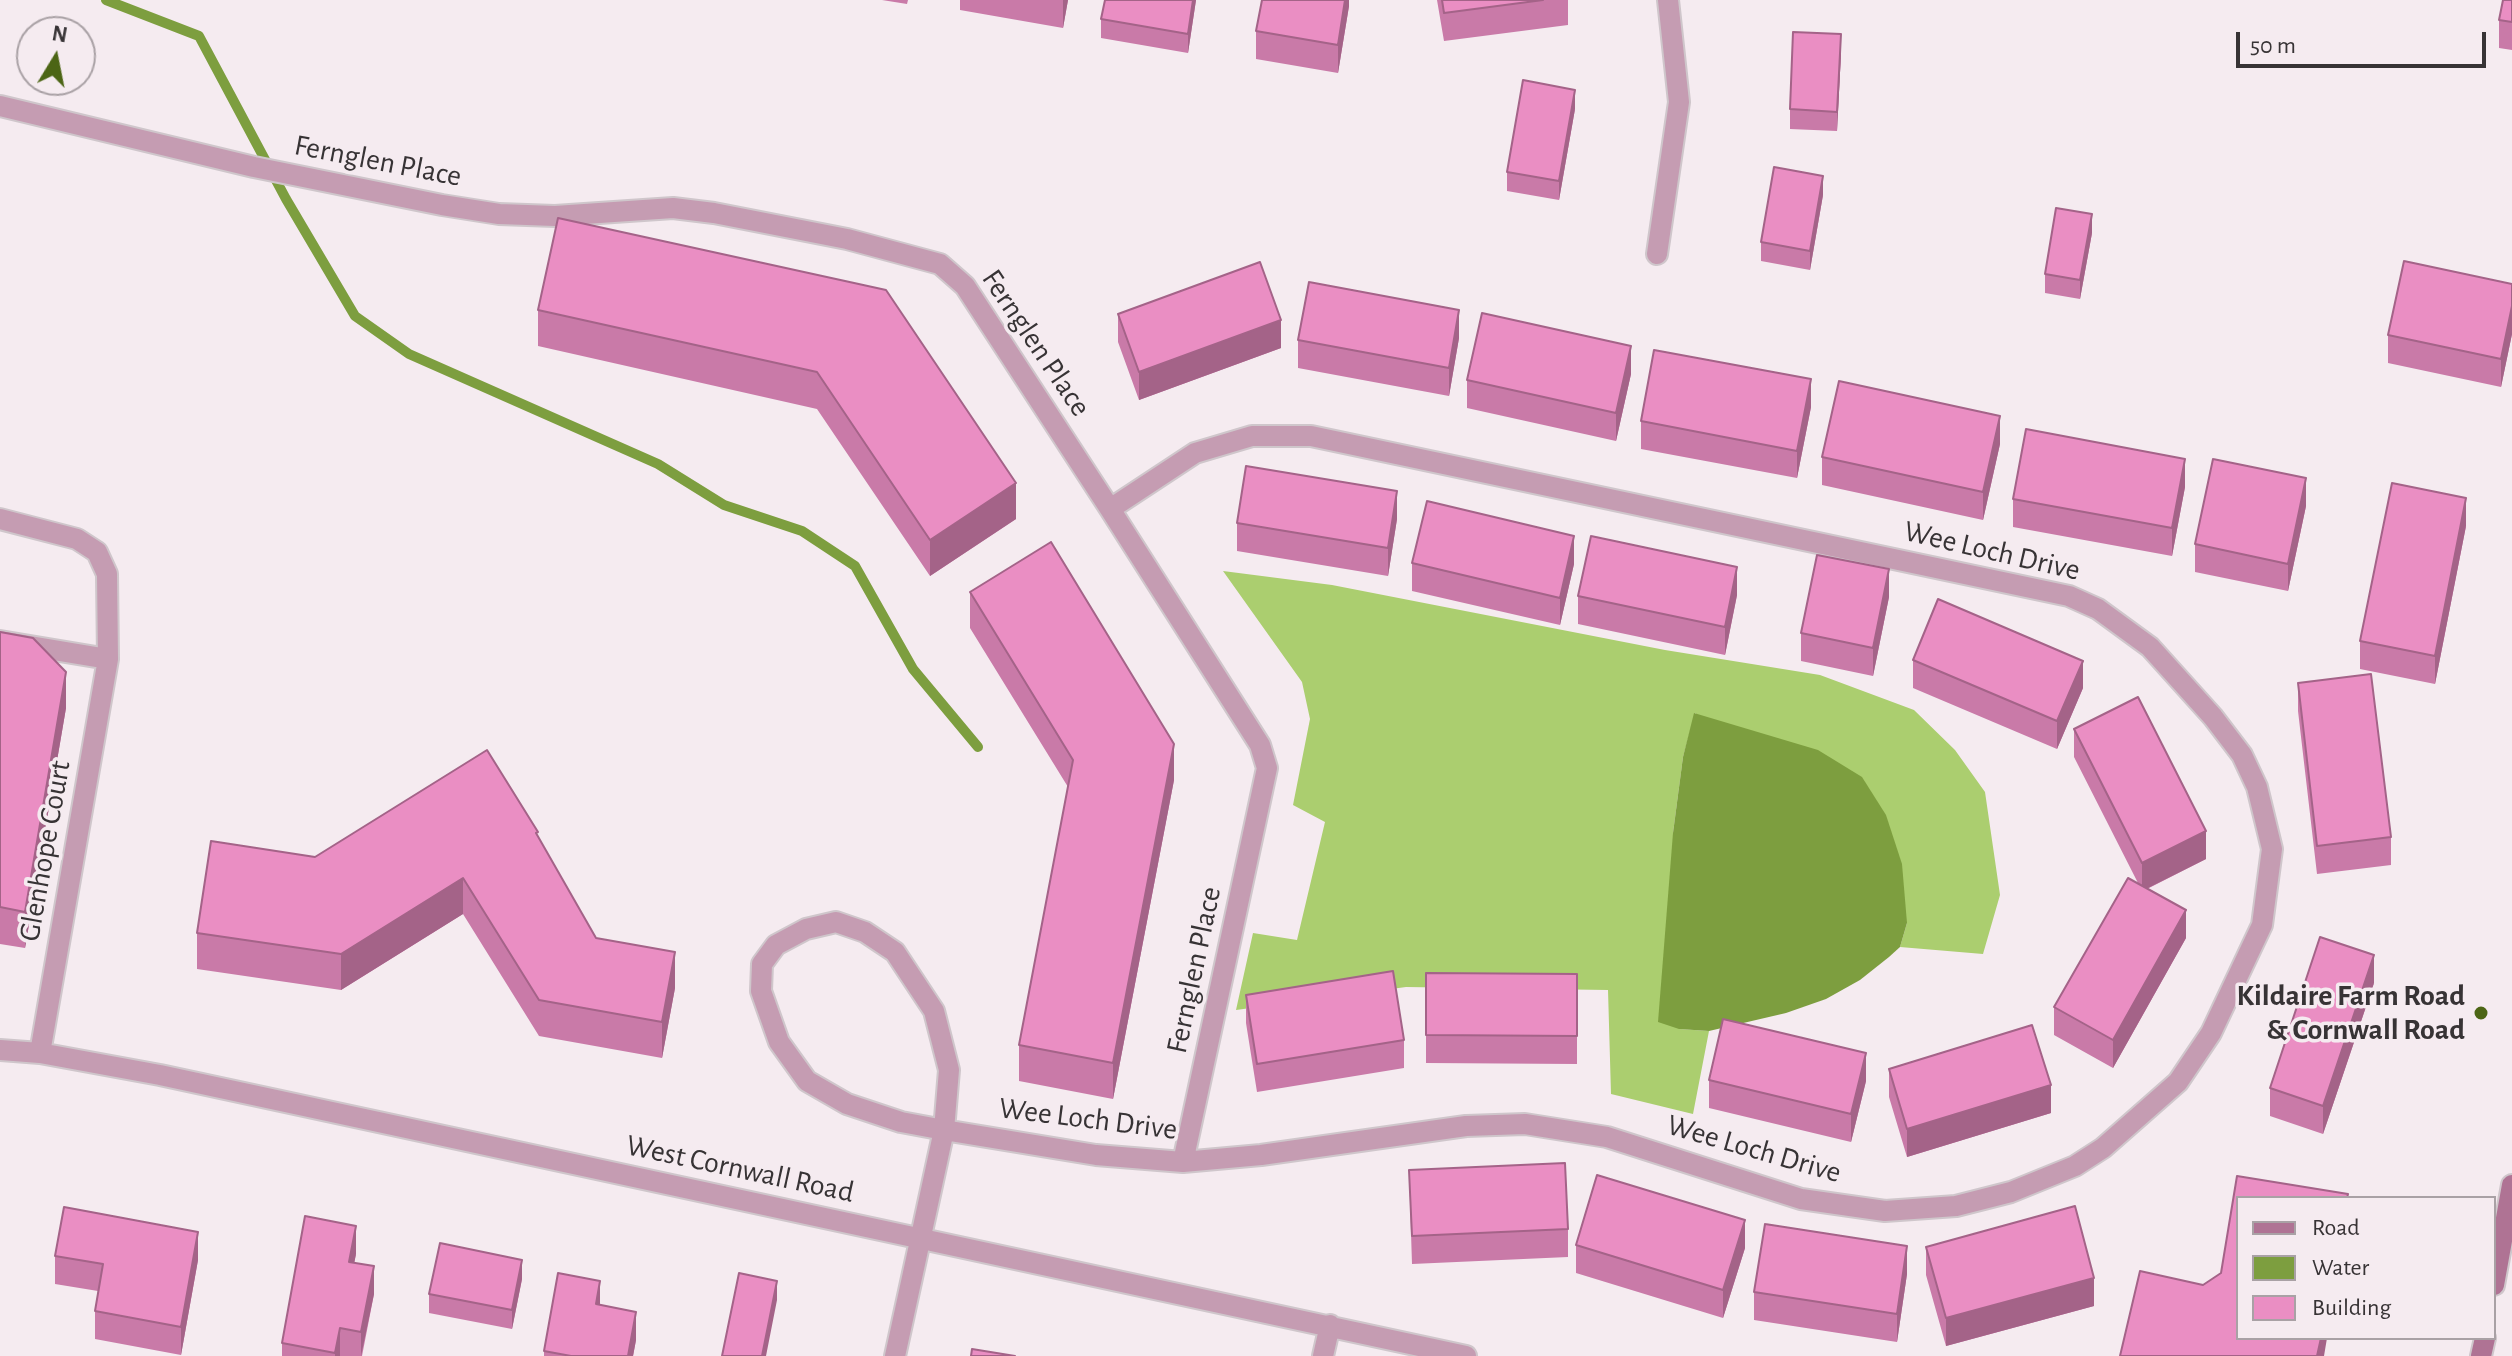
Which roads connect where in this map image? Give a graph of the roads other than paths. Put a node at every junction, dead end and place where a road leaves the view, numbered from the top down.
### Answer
1 (1668, 0) edge
2 (0, 106) edge
3 (1657, 254) dead end
4 (1110, 509) junction
5 (0, 519) edge
6 (0, 641) edge
7 (108, 659) junction
8 (0, 1050) edge
9 (40, 1053) junction
10 (944, 1130) junction
11 (1183, 1162) junction
12 (2512, 1185) edge
13 (919, 1236) junction
14 (2496, 1274) edge
15 (1330, 1325) junction
16 (895, 1356) edge
17 (1323, 1356) edge
18 (1466, 1356) edge

1 - 3 street
2 - 4 street, Fernglen Place
4 - 11 street, Fernglen Place
4 - 11 street, Wee Loch Drive
5 - 7 street, Glenhope Court
6 - 7 street
7 - 9 street, Glenhope Court
8 - 9 street, West Cornwall Road
9 - 13 street, West Cornwall Road
10 - 10 street, Wee Loch Drive
10 - 11 street, Wee Loch Drive
10 - 13 street
12 - 14 main road
13 - 15 street, West Cornwall Road
13 - 16 street
15 - 17 street
15 - 18 street, West Cornwall Road

